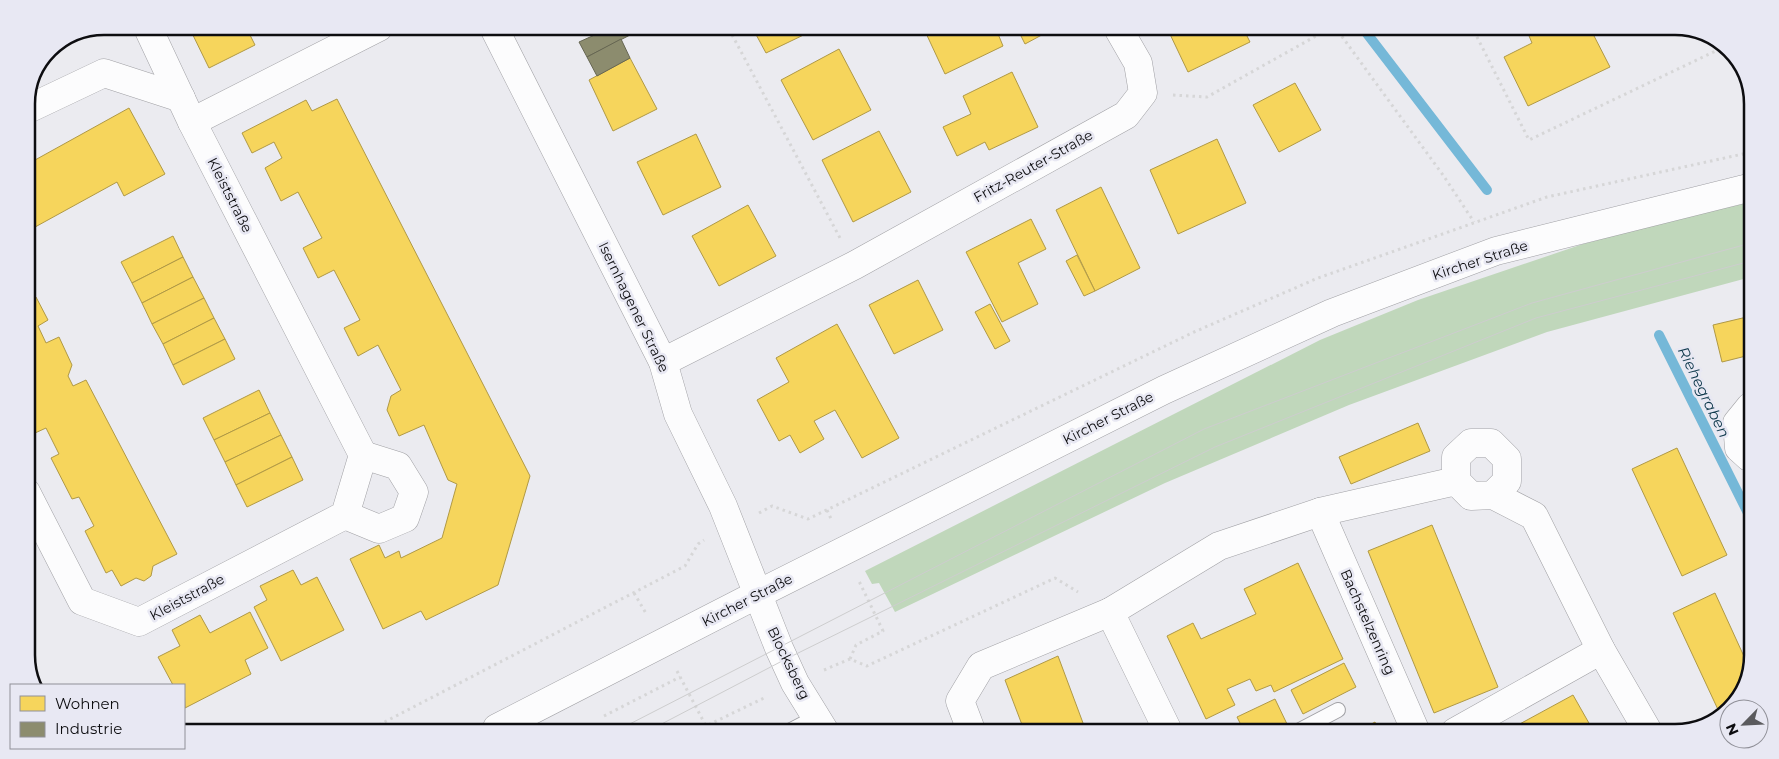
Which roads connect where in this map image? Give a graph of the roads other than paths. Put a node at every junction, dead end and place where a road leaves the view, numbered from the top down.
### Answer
1 (151, 35) edge
2 (360, 35) edge
3 (498, 35) edge
4 (1121, 35) edge
5 (35, 106) edge
6 (186, 110) junction
7 (1744, 189) edge
8 (663, 362) junction
9 (1744, 415) edge
10 (1744, 452) edge
11 (363, 455) junction
12 (1456, 480) junction
13 (1493, 495) junction
14 (35, 510) edge
15 (1320, 512) junction
16 (345, 515) junction
17 (758, 594) junction
18 (1110, 612) junction
19 (1602, 650) junction
20 (1338, 710) dead end
21 (820, 723) edge
22 (505, 724) edge
23 (968, 724) edge
24 (1165, 724) edge
25 (1311, 724) edge
26 (1413, 724) edge
27 (1469, 724) edge
28 (1644, 724) edge

1 - 6 street, Kleiststraße
2 - 6 street
3 - 8 street, Isernhagener Straße
4 - 8 street, Fritz-Reuter-Straße
5 - 6 street
6 - 11 street, Kleiststraße
7 - 17 street, Kircher Straße
8 - 17 street, Isernhagener Straße
9 - 10 street
11 - 16 street
11 - 16 street
12 - 13 street
12 - 13 street
12 - 15 street
13 - 19 street
14 - 16 street, Kleiststraße
15 - 18 street
15 - 26 street, Bachstelzenring
17 - 21 street, Blocksberg
17 - 22 street, Kircher Straße
18 - 23 street
18 - 24 street
19 - 27 street
19 - 28 street
20 - 25 lane

